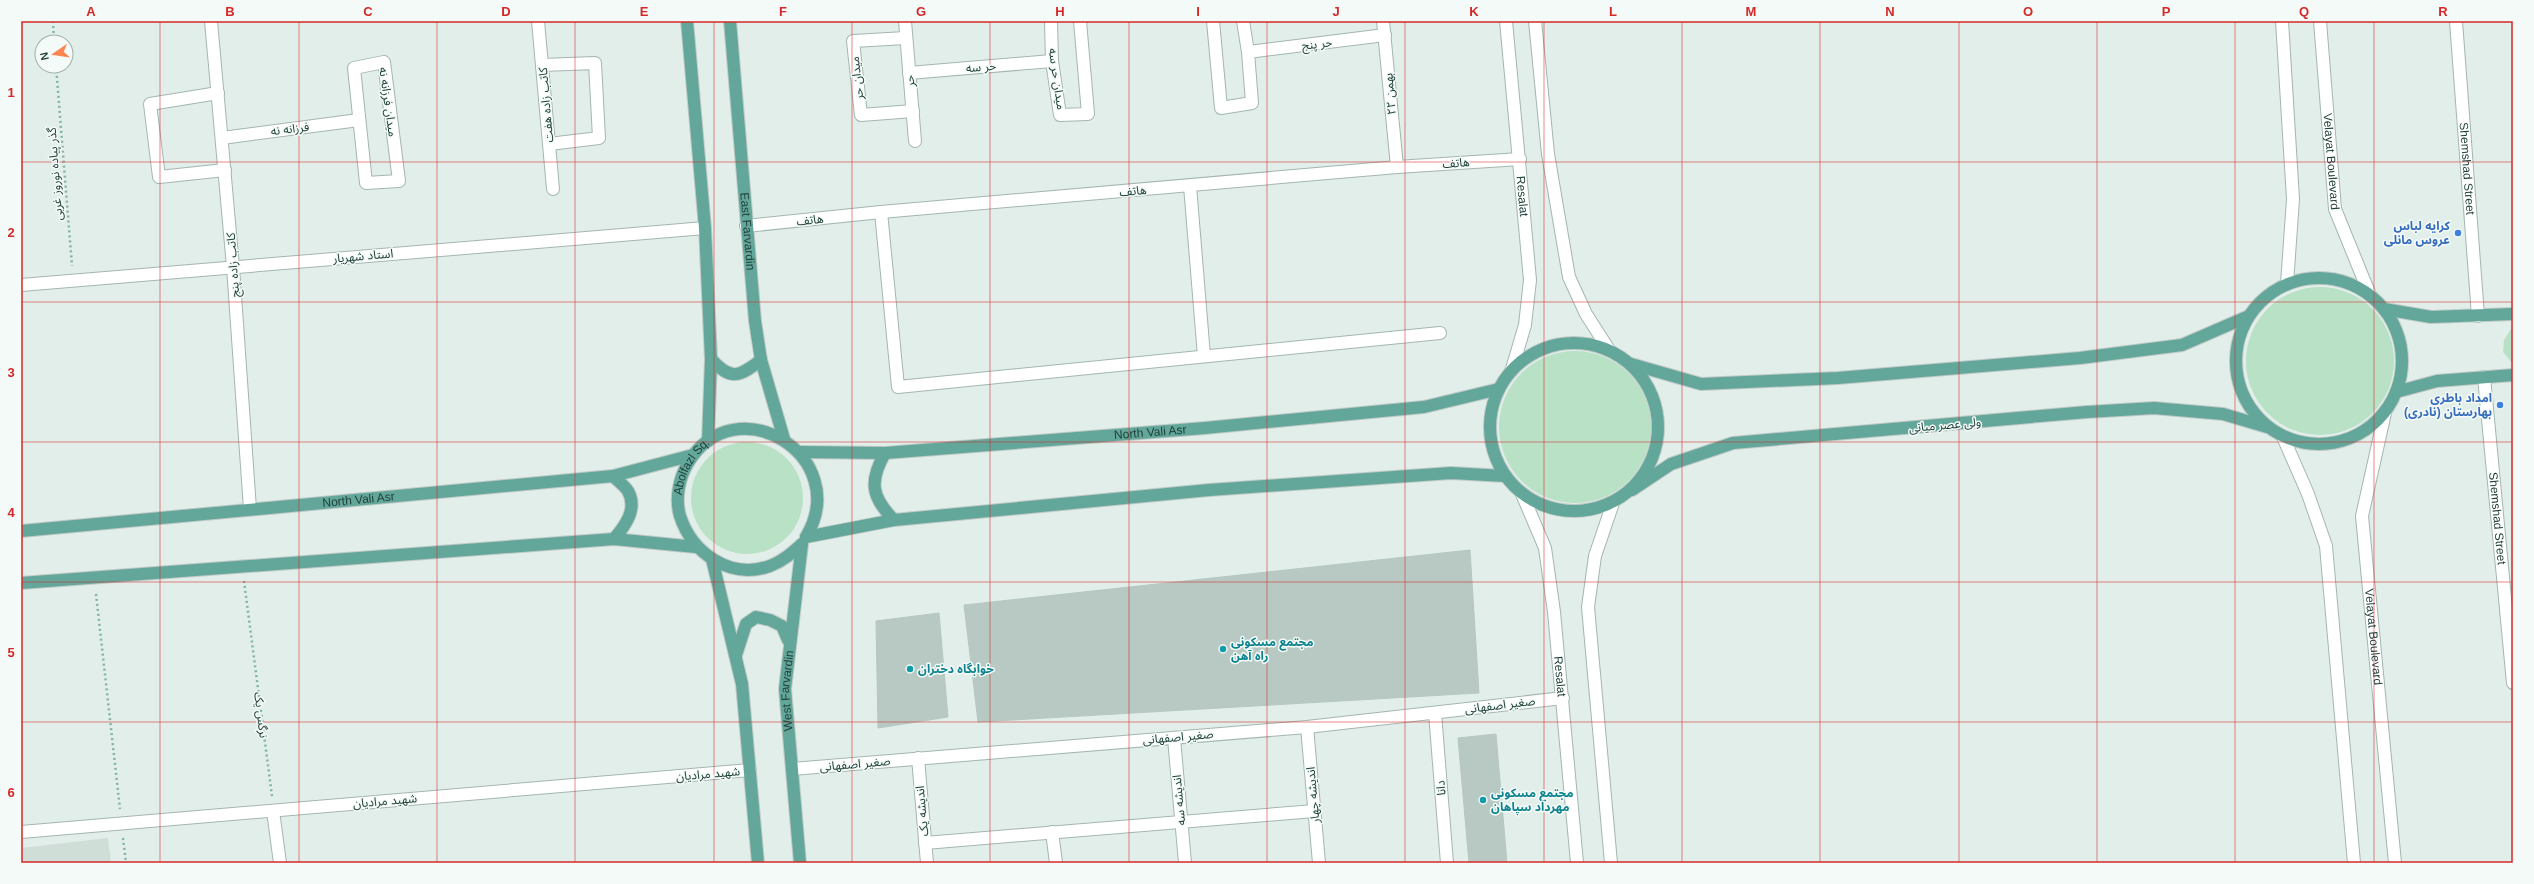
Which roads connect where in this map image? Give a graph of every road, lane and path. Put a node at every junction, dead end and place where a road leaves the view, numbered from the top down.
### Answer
1 (52, 21) edge
2 (211, 21) edge
3 (538, 21) edge
4 (687, 21) edge
5 (730, 21) edge
6 (905, 21) edge
7 (1051, 21) edge
8 (1080, 21) edge
9 (1213, 21) edge
10 (1243, 21) edge
11 (1383, 21) edge
12 (1506, 21) edge
13 (1535, 21) edge
14 (2282, 21) edge
15 (2320, 21) edge
16 (2456, 21) edge
17 (53, 34) edge
18 (1385, 35) junction
19 (906, 38) junction
20 (1248, 52) junction
21 (1052, 61) junction
22 (542, 65) junction
23 (909, 73) junction
24 (57, 74) edge
25 (218, 93) junction
26 (913, 111) junction
27 (359, 120) junction
28 (222, 138) junction
29 (915, 141) dead end
30 (549, 144) junction
31 (1520, 159) junction
32 (1397, 167) junction
33 (225, 170) junction
34 (1190, 186) junction
35 (553, 189) dead end
36 (881, 212) junction
37 (746, 226) junction
38 (705, 228) junction
39 (233, 267) junction
40 (73, 280) junction
41 (2287, 284) junction
42 (21, 285) edge
43 (2370, 295) junction
44 (2384, 309) junction
45 (2513, 314) edge
46 (2249, 316) junction
47 (2478, 316) junction
48 (1440, 332) dead end
49 (1609, 350) junction
50 (1204, 356) junction
51 (711, 359) junction
52 (761, 360) junction
53 (1631, 364) junction
54 (1512, 369) junction
55 (2513, 375) edge
56 (2484, 377) junction
57 (1499, 389) junction
58 (2396, 392) junction
59 (2384, 413) junction
60 (2267, 427) junction
61 (2283, 437) junction
62 (784, 439) junction
63 (708, 441) junction
64 (799, 452) junction
65 (885, 453) junction
66 (693, 455) junction
67 (613, 476) junction
68 (1505, 476) junction
69 (1632, 490) junction
70 (1522, 494) junction
71 (1612, 503) junction
72 (250, 510) junction
73 (894, 520) junction
74 (21, 531) edge
75 (614, 539) junction
76 (804, 540) junction
77 (696, 547) junction
78 (712, 559) junction
79 (242, 566) junction
80 (94, 577) junction
81 (21, 583) edge
82 (789, 643) junction
83 (735, 656) junction
84 (2513, 683) edge
85 (1562, 698) junction
86 (1435, 713) junction
87 (1307, 727) junction
88 (1174, 738) junction
89 (918, 758) junction
90 (792, 769) junction
91 (750, 770) junction
92 (274, 811) junction
93 (1314, 811) junction
94 (1181, 822) junction
95 (122, 823) junction
96 (21, 832) edge
97 (1052, 832) junction
98 (925, 843) junction
99 (126, 863) edge
100 (280, 863) edge
101 (758, 863) edge
102 (800, 863) edge
103 (927, 863) edge
104 (1056, 863) edge
105 (1185, 863) edge
106 (1319, 863) edge
107 (1447, 863) edge
108 (1577, 863) edge
109 (1611, 863) edge
110 (2354, 863) edge
111 (2395, 863) edge

1 - 17 path
2 - 25 street, کاتب زاده پنج
3 - 22 street, کاتب زاده هفت
4 - 38 main road
5 - 37 main road, East Farvardin
6 - 19 street, حر
7 - 21 street, میدان حر سه
8 - 21 street, میدان حر سه
9 - 20 street
10 - 20 street
11 - 18 street, ۲۲ بهمن
12 - 31 street, Resalat
13 - 49 street
14 - 41 street
15 - 43 street, Velayat Boulevard
16 - 47 street, Shemshad Street
18 - 20 street, حر پنج
18 - 32 street, ۲۲ بهمن
19 - 23 street, حر
19 - 26 street, میدان حر
21 - 23 street, حر سه
22 - 30 street, کاتب زاده هفت
22 - 30 street
23 - 26 street, حر
24 - 40 path, گذر پیاده نوروز غربی
25 - 28 street, کاتب زاده پنج
25 - 33 street
26 - 29 street, حر
27 - 27 street, میدان فرزانه نه
27 - 28 street, فرزانه نه
28 - 33 street, کاتب زاده پنج
30 - 35 street, کاتب زاده هفت
31 - 32 street, هاتف
31 - 54 street, Resalat
32 - 34 street, هاتف
33 - 39 street, کاتب زاده پنج
34 - 36 street, هاتف
34 - 50 street
36 - 37 street, هاتف
36 - 50 street
37 - 52 main road, East Farvardin
38 - 39 street, استاد شهریار
38 - 51 main road
39 - 40 street, استاد شهریار
39 - 72 street, کاتب زاده پنج
40 - 42 street, استاد شهریار
41 - 43 main road
41 - 46 main road
43 - 44 main road
44 - 47 main road
44 - 58 main road
45 - 47 main road
46 - 53 main road
46 - 60 main road
48 - 50 street
49 - 53 main road, ولی عصر میانی
49 - 54 main road, ولی عصر میانی
51 - 52 main road
51 - 63 main road
52 - 62 main road, East Farvardin
53 - 69 main road
54 - 57 main road, ولی عصر میانی
55 - 56 main road
56 - 58 main road
56 - 84 street, Shemshad Street
57 - 65 main road, North Vali Asr
57 - 68 main road, ولی عصر میانی
58 - 59 main road
59 - 61 main road
59 - 111 street, Velayat Boulevard
60 - 61 main road
60 - 69 main road, ولی عصر میانی
61 - 110 street
62 - 63 main road, Abolfazl Sq.
62 - 64 main road, Abolfazl Sq.
63 - 66 main road, Abolfazl Sq.
64 - 65 main road, North Vali Asr
64 - 76 main road, Abolfazl Sq.
65 - 73 main road
66 - 67 main road, North Vali Asr
66 - 77 main road, Abolfazl Sq.
67 - 72 main road, North Vali Asr
67 - 75 main road
68 - 70 main road, ولی عصر میانی
68 - 73 main road
69 - 71 main road, ولی عصر میانی
70 - 71 main road, ولی عصر میانی
70 - 85 street, Resalat
71 - 109 street
72 - 74 main road, North Vali Asr
73 - 76 main road
75 - 77 main road
75 - 79 main road
76 - 78 main road, Abolfazl Sq.
76 - 82 main road, West Farvardin
77 - 78 main road, Abolfazl Sq.
78 - 83 main road
79 - 80 main road
79 - 92 path, نرگس یک
80 - 81 main road
80 - 95 path
82 - 83 main road
82 - 90 main road, West Farvardin
83 - 91 main road
85 - 86 street, صغیر اصفهانی
85 - 108 street, Resalat
86 - 87 street, صغیر اصفهانی
86 - 107 street, دانا
87 - 88 street, صغیر اصفهانی
87 - 93 street, اندیشه چهار
88 - 89 street, صغیر اصفهانی
88 - 94 street, اندیشه سه
89 - 90 street, صغیر اصفهانی
89 - 98 street, اندیشه یک
90 - 102 main road, West Farvardin
91 - 92 street, شهید مرادیان
91 - 101 main road
92 - 95 street, شهید مرادیان
92 - 100 street
93 - 94 street
93 - 106 street, اندیشه چهار
94 - 97 street
94 - 105 street, اندیشه سه
95 - 96 street, شهید مرادیان
95 - 99 path
97 - 98 street
97 - 104 street
98 - 103 street, اندیشه یک

